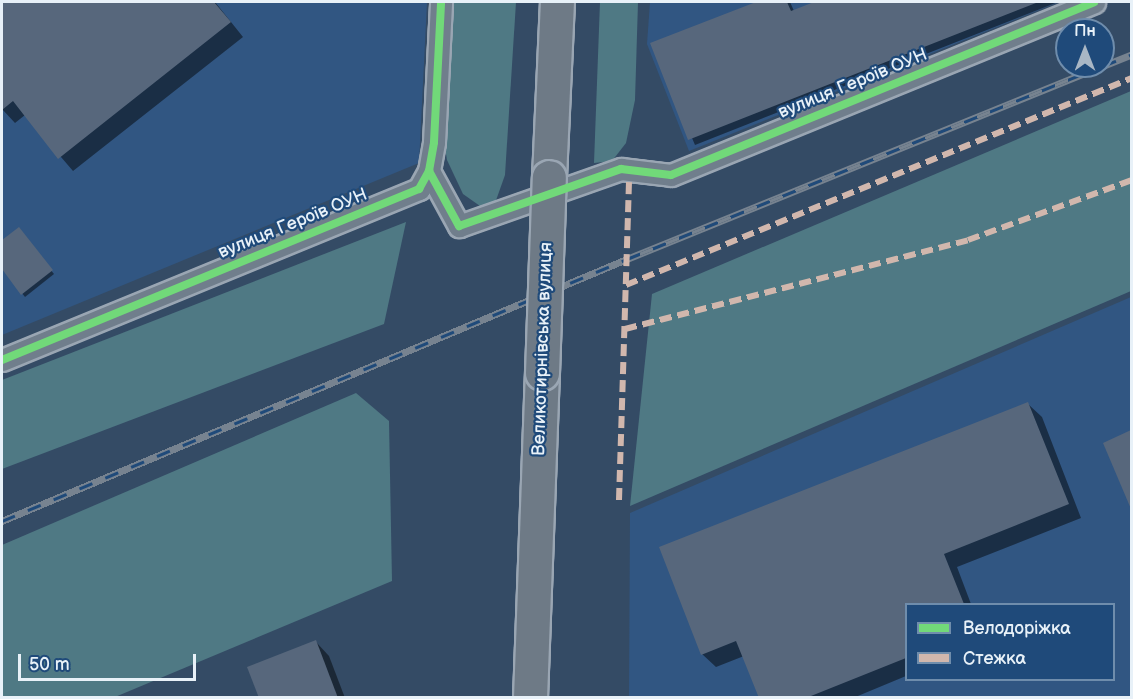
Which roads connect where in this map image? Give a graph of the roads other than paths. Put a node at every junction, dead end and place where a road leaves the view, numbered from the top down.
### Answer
1 (441, 2) edge
2 (557, 2) edge
3 (1094, 2) edge
4 (429, 171) junction
5 (2, 360) edge
6 (530, 698) edge

1 - 4 street
2 - 6 main road, Великотирнівська вулиця, bridge
3 - 4 street, вулиця Героїв ОУН
4 - 5 street, вулиця Героїв ОУН

